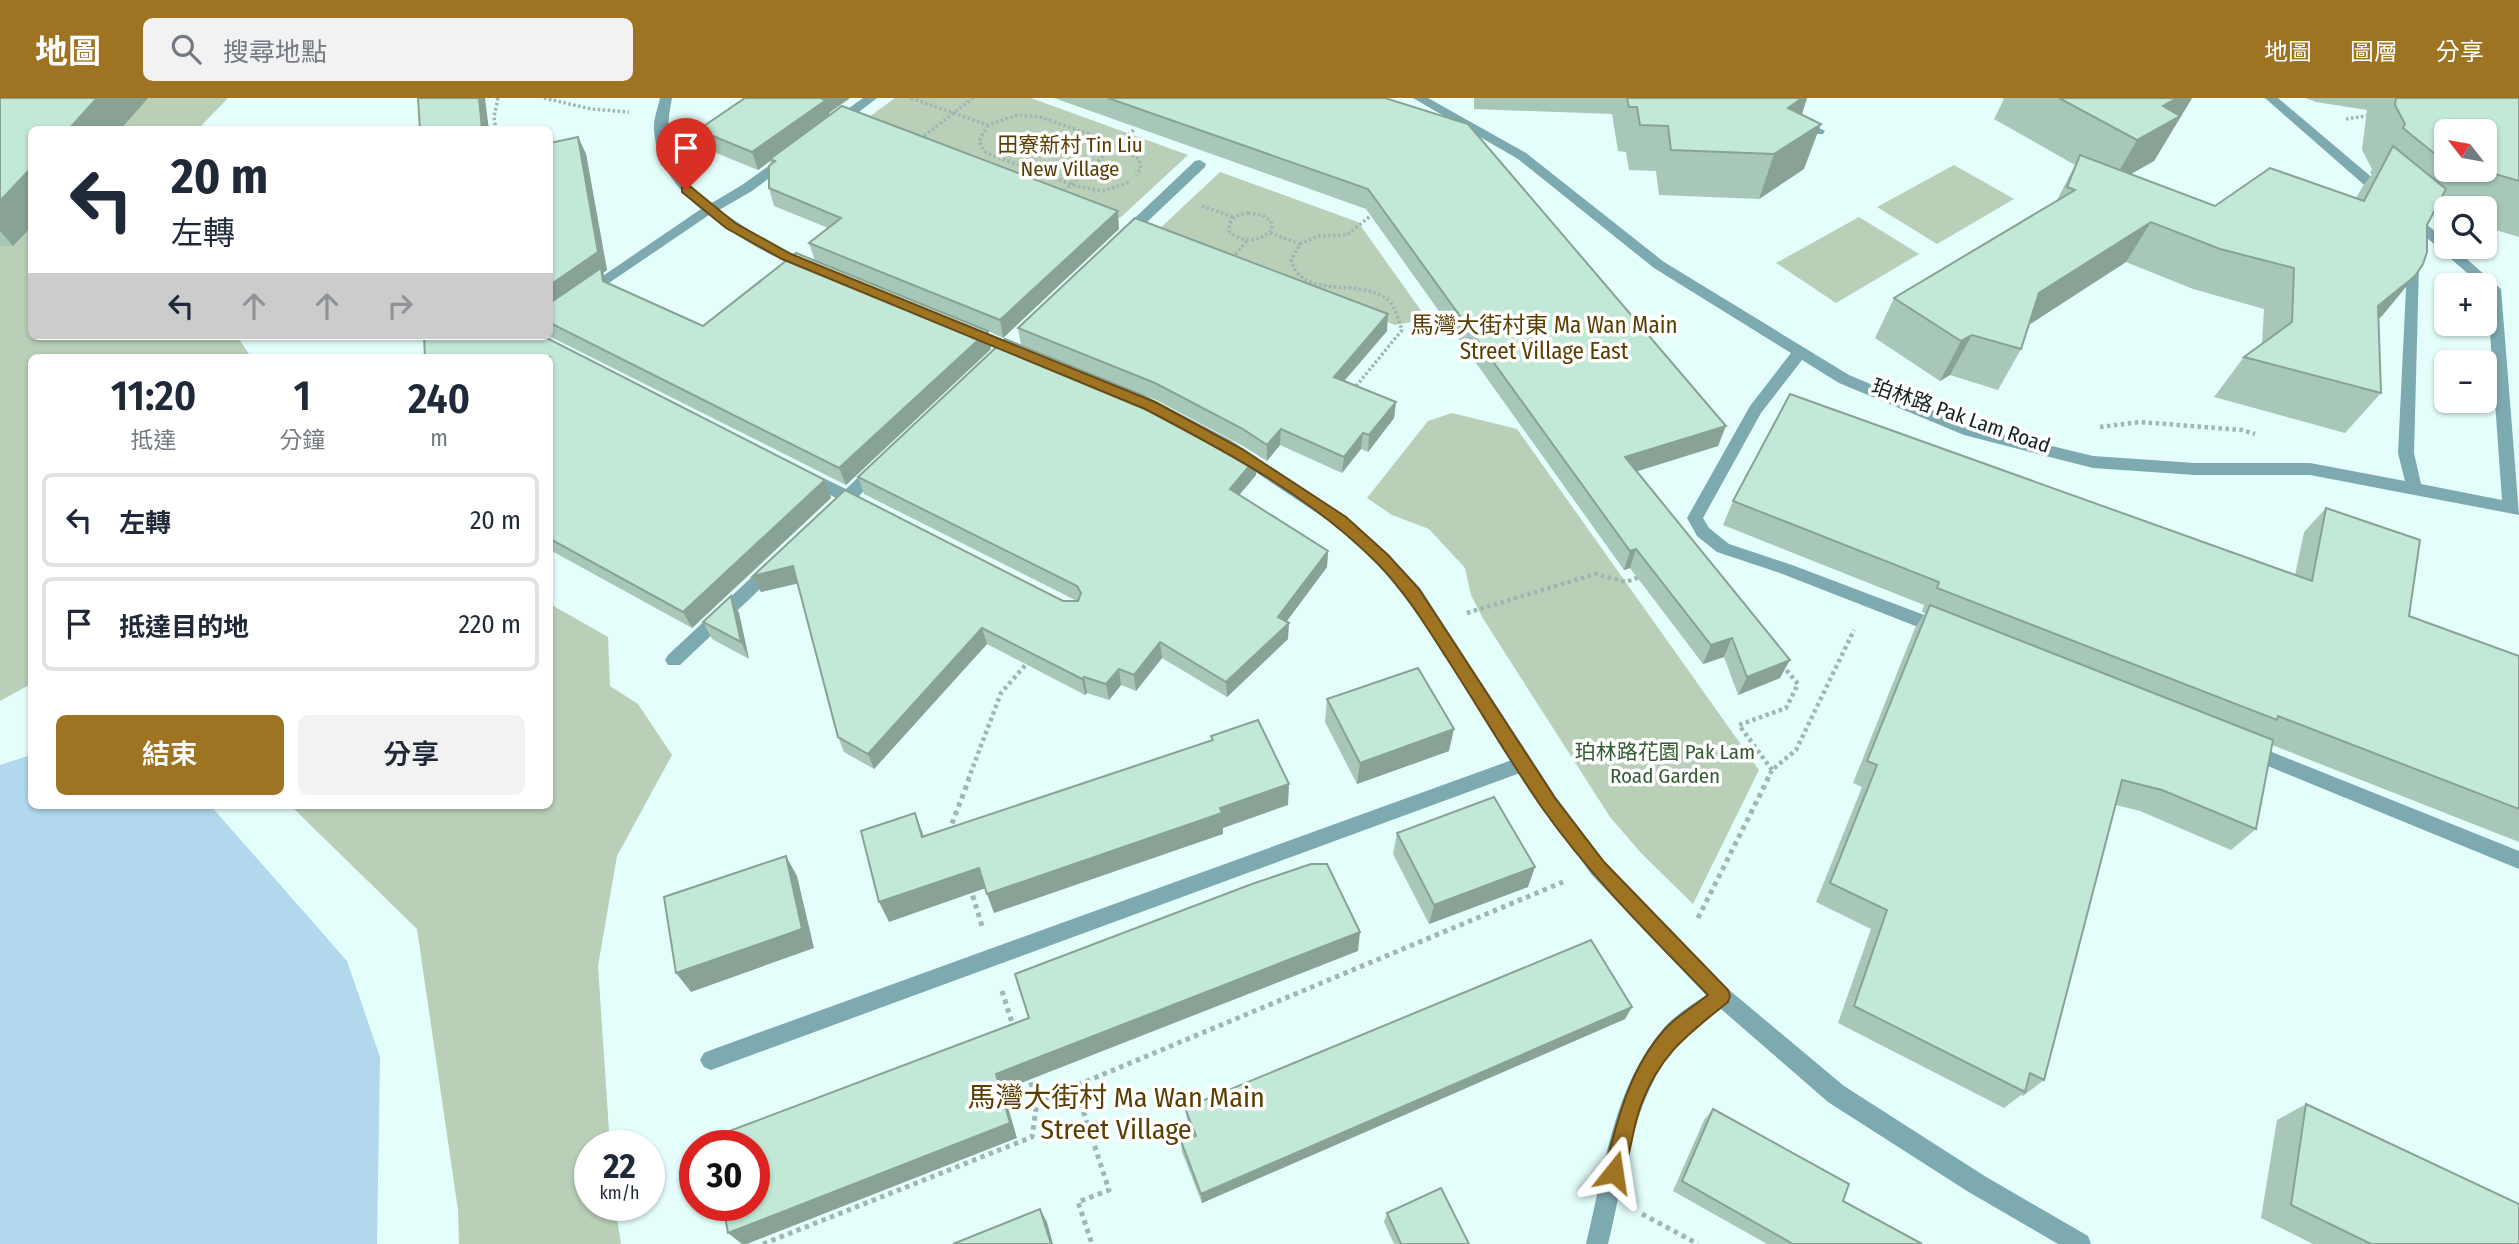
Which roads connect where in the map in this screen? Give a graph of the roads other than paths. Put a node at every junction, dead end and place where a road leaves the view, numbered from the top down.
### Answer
1 (666, 98) edge
2 (871, 98) edge
3 (1419, 98) edge
4 (1753, 98) edge
5 (2271, 98) edge
6 (825, 131) edge
7 (1819, 131) dead end
8 (803, 147) edge
9 (1200, 164) dead end
10 (707, 209) junction
11 (1109, 250) edge
12 (2414, 268) edge
13 (826, 273) edge
14 (553, 316) edge
15 (955, 326) edge
16 (1801, 352) junction
17 (1030, 357) edge
18 (1217, 441) edge
19 (888, 459) edge
20 (786, 466) edge
21 (2414, 488) junction
22 (847, 497) junction
23 (2515, 508) edge
24 (871, 509) edge
25 (827, 516) edge
26 (786, 554) edge
27 (1955, 634) edge
28 (674, 660) dead end
29 (2234, 745) edge
30 (1523, 764) junction
31 (2519, 860) edge
32 (1721, 996) junction
33 (711, 1060) dead end
34 (1597, 1244) edge
35 (2080, 1244) edge

1 - 10 street
2 - 6 street
3 - 16 street, 珀林路 Pak Lam Road
4 - 7 street
5 - 23 street
8 - 10 street
9 - 11 street
10 - 13 street
10 - 14 street
12 - 21 street
15 - 17 street
16 - 21 street, 珀林路 Pak Lam Road
16 - 27 street
18 - 30 street
19 - 22 street
20 - 22 street
21 - 23 street, 珀林路 Pak Lam Road
22 - 24 street
22 - 25 street
26 - 28 street
29 - 31 street
30 - 32 street
30 - 33 street
32 - 34 street
32 - 35 street

